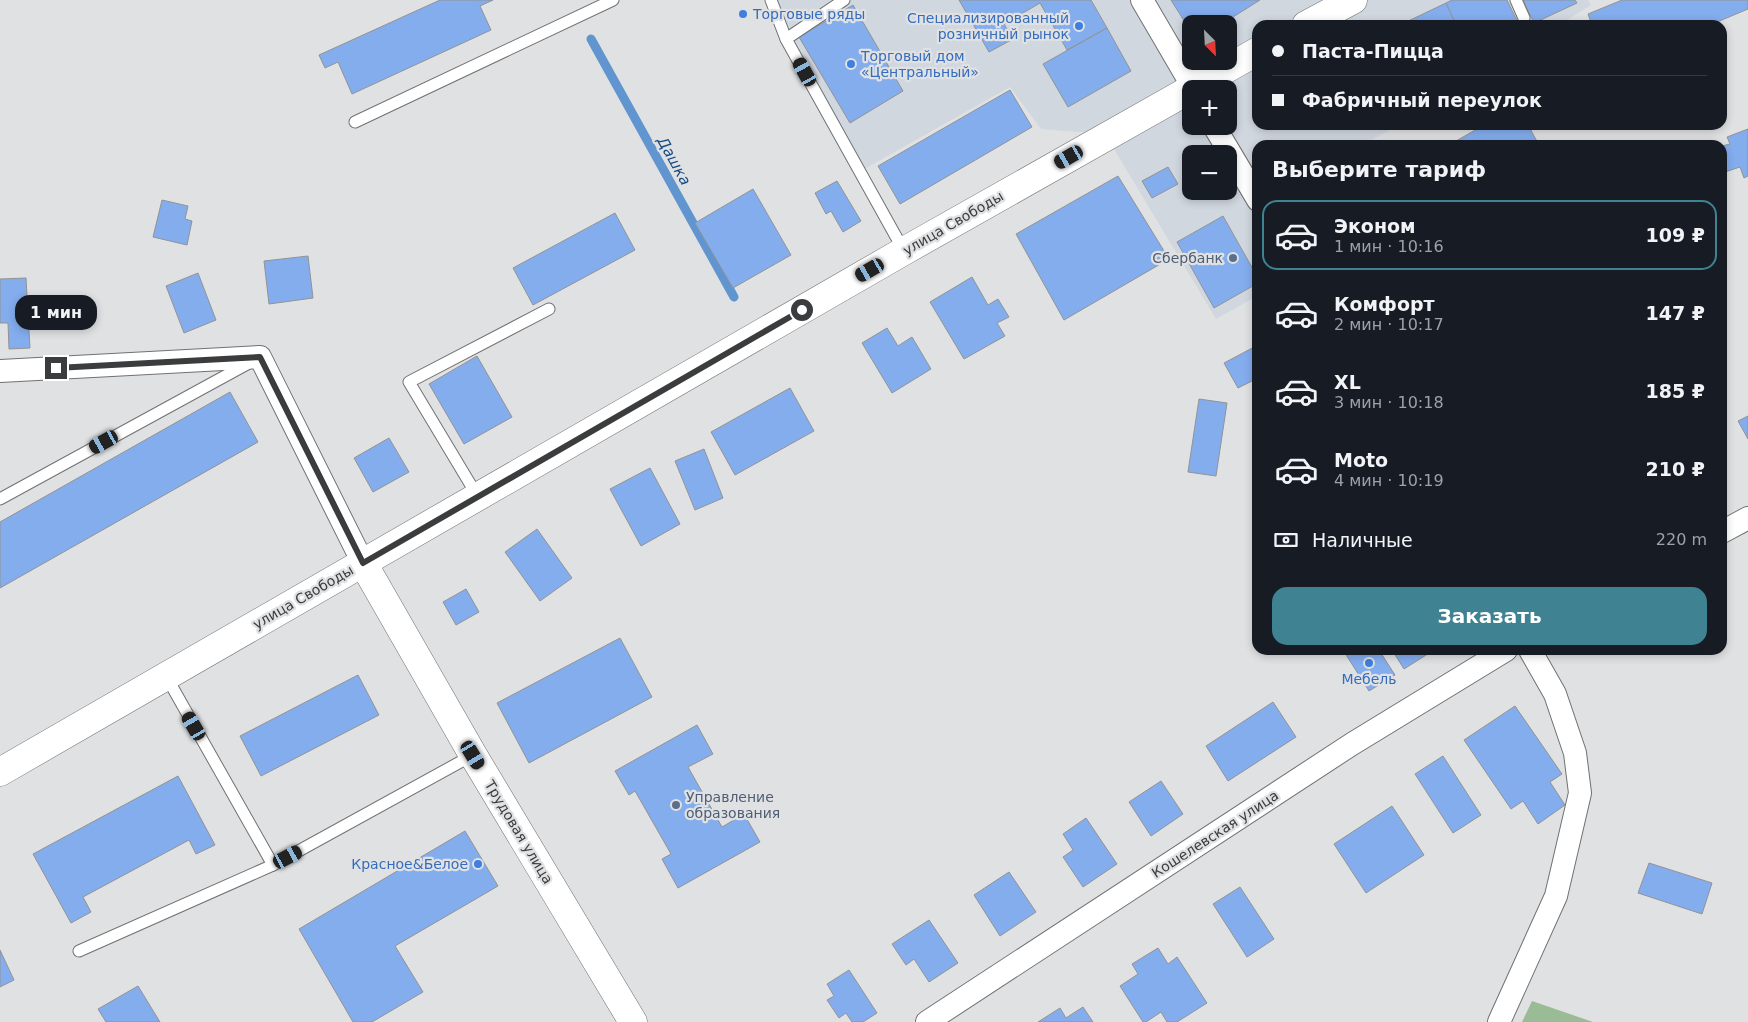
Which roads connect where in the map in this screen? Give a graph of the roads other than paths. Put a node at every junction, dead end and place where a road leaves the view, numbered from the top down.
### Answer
1 (613, 0) edge
2 (771, 0) edge
3 (844, 0) edge
4 (1142, 0) edge
5 (1353, 0) edge
6 (1516, 0) edge
7 (1524, 18) dead end
8 (1315, 20) edge
9 (786, 39) junction
10 (1252, 55) edge
11 (1188, 80) edge
12 (1207, 80) edge
13 (1182, 94) edge
14 (355, 122) dead end
15 (1219, 135) edge
16 (1252, 190) edge
17 (904, 251) junction
18 (549, 309) dead end
19 (260, 357) junction
20 (0, 371) edge
21 (478, 497) junction
22 (0, 498) edge
23 (1748, 518) edge
24 (1727, 529) edge
25 (363, 563) junction
26 (1498, 655) edge
27 (1533, 655) edge
28 (166, 676) junction
29 (473, 755) junction
30 (0, 772) edge
31 (273, 865) junction
32 (79, 951) dead end
33 (633, 1022) edge
34 (927, 1022) edge
35 (1499, 1022) edge

1 - 14 lane
2 - 9 lane
3 - 9 lane
4 - 11 street
5 - 8 main road
6 - 7 lane
9 - 17 lane
10 - 12 main road, улица Свободы
13 - 17 main road, улица Свободы
15 - 16 street
17 - 21 main road, улица Свободы
18 - 21 lane
19 - 20 street
19 - 22 lane
19 - 25 street
21 - 25 main road, улица Свободы
23 - 24 street
25 - 28 main road, улица Свободы
25 - 29 main road, Трудовая улица
26 - 34 street, Кошелевская улица
27 - 35 street
28 - 30 main road, улица Свободы
28 - 31 lane
29 - 31 lane
29 - 33 main road, Трудовая улица
31 - 32 lane

